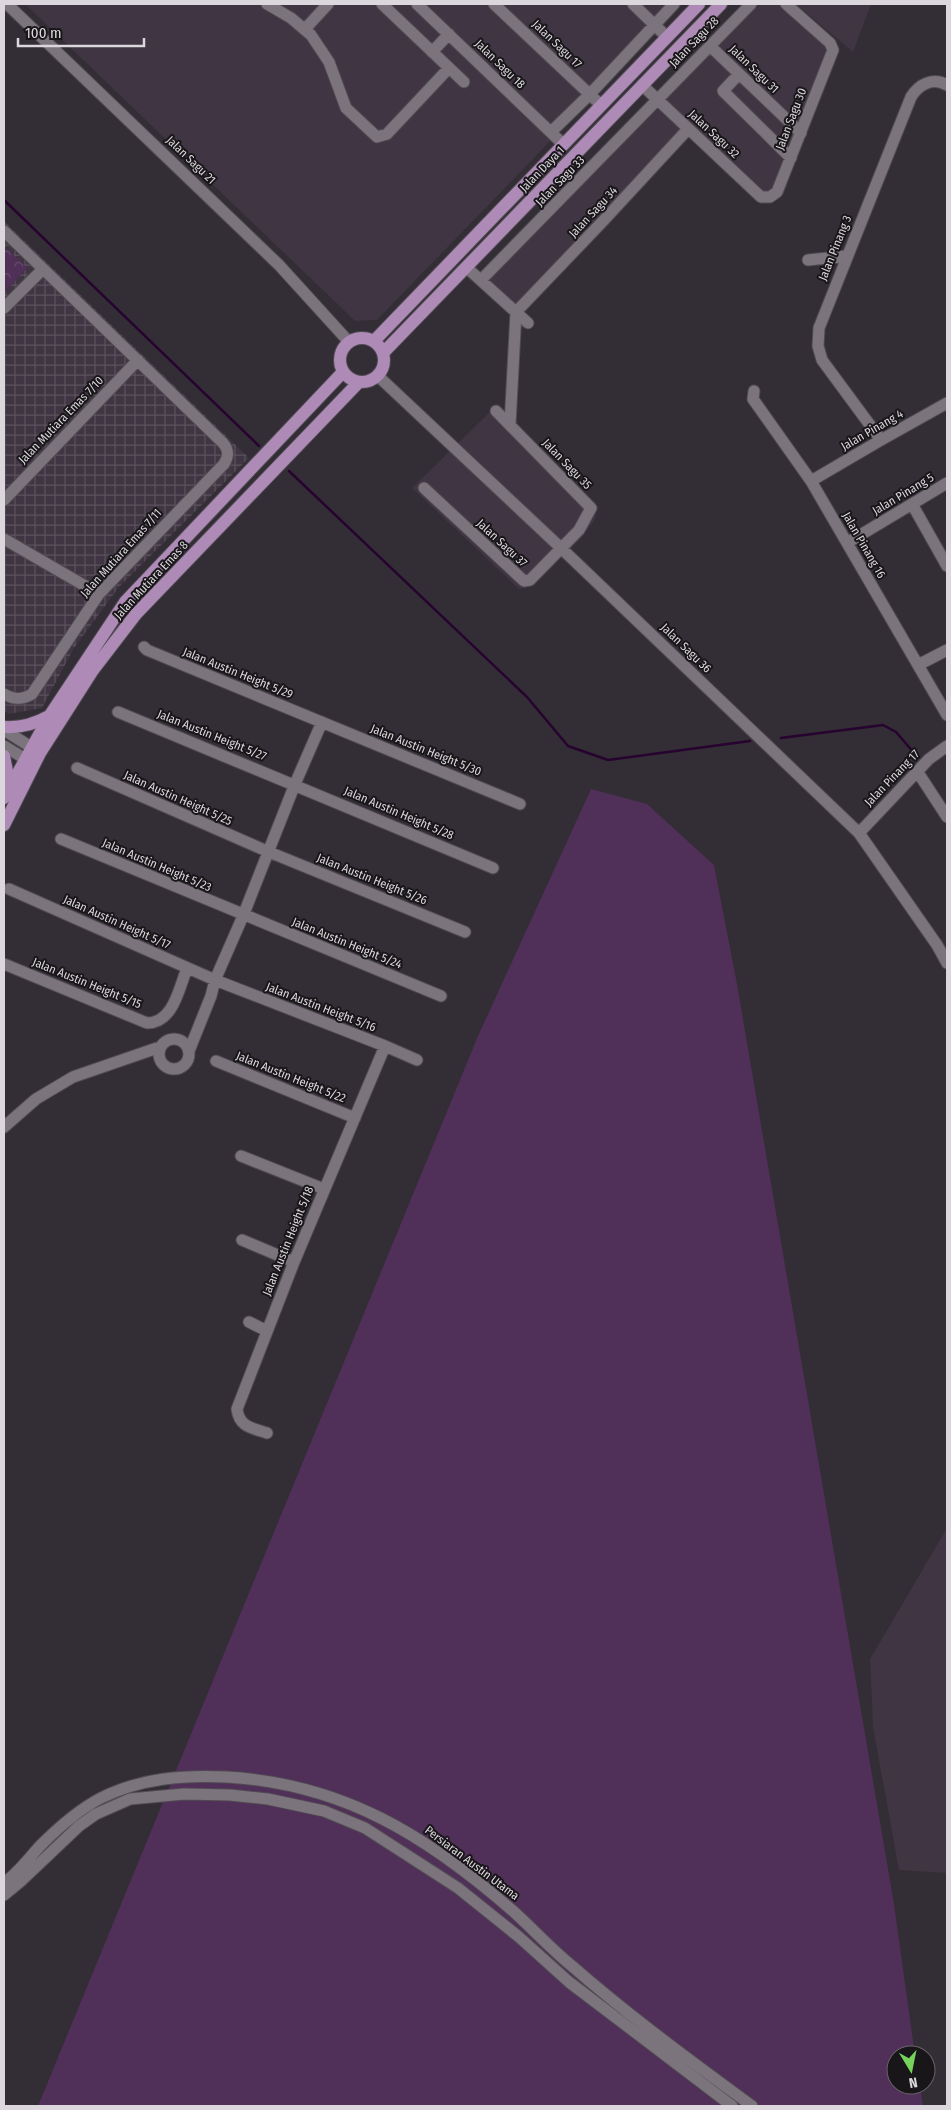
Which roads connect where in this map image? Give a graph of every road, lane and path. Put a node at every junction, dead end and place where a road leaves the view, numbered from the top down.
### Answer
1 (7, 4) edge
2 (267, 4) edge
3 (328, 4) edge
4 (382, 4) edge
5 (417, 4) edge
6 (494, 4) edge
7 (633, 4) edge
8 (674, 4) edge
9 (699, 4) edge
10 (721, 4) edge
11 (751, 4) edge
12 (786, 4) edge
13 (655, 24) junction
14 (305, 29) junction
15 (449, 34) junction
16 (667, 36) junction
17 (710, 46) junction
18 (432, 52) junction
19 (449, 68) junction
20 (739, 74) junction
21 (464, 82) dead end
22 (642, 85) junction
23 (947, 85) edge
24 (590, 94) junction
25 (657, 100) junction
26 (601, 105) junction
27 (688, 129) junction
28 (551, 132) junction
29 (801, 133) junction
30 (564, 144) junction
31 (791, 158) junction
32 (770, 197) joint
33 (4, 231) edge
34 (846, 256) junction
35 (808, 260) dead end
36 (466, 267) junction
37 (43, 269) junction
38 (482, 280) junction
39 (4, 308) edge
40 (516, 312) junction
41 (528, 323) dead end
42 (374, 341) junction
43 (349, 342) junction
44 (384, 353) junction
45 (138, 360) junction
46 (343, 372) junction
47 (378, 376) junction
48 (359, 382) junction
49 (754, 391) dead end
50 (947, 403) edge
51 (496, 411) dead end
52 (510, 425) junction
53 (881, 440) junction
54 (811, 482) junction
55 (947, 483) edge
56 (424, 488) dead end
57 (4, 500) edge
58 (912, 504) junction
59 (4, 539) edge
60 (847, 543) junction
61 (561, 548) junction
62 (947, 566) edge
63 (99, 594) junction
64 (144, 647) dead end
65 (947, 650) edge
66 (918, 665) junction
67 (6, 696) edge
68 (118, 712) dead end
69 (50, 715) junction
70 (947, 715) edge
71 (322, 722) junction
72 (4, 729) edge
73 (4, 746) edge
74 (947, 746) edge
75 (32, 755) junction
76 (4, 756) edge
77 (77, 768) dead end
78 (917, 771) junction
79 (295, 784) junction
80 (10, 787) junction
81 (4, 798) edge
82 (520, 804) dead end
83 (947, 817) edge
84 (4, 826) edge
85 (859, 833) junction
86 (61, 839) dead end
87 (269, 852) junction
88 (493, 868) dead end
89 (9, 890) dead end
90 (243, 916) junction
91 (465, 932) dead end
92 (947, 963) edge
93 (4, 964) edge
94 (187, 968) junction
95 (213, 985) junction
96 (441, 996) dead end
97 (176, 1038) junction
98 (385, 1046) junction
99 (160, 1047) junction
100 (189, 1051) junction
101 (125, 1060) junction
102 (417, 1060) dead end
103 (216, 1062) dead end
104 (163, 1064) junction
105 (355, 1118) junction
106 (4, 1127) edge
107 (241, 1156) dead end
108 (324, 1189) junction
109 (242, 1240) dead end
110 (294, 1262) junction
111 (249, 1322) dead end
112 (267, 1332) junction
113 (267, 1433) dead end
114 (4, 1883) edge
115 (4, 1895) edge
116 (732, 2106) edge
117 (752, 2106) edge

1 - 43 street, Jalan Sagu 21
2 - 14 street
3 - 14 street
4 - 18 street
5 - 15 street, Jalan Sagu 18
6 - 24 street, Jalan Sagu 17
7 - 13 street
8 - 13 street
9 - 16 main road, Jalan Daya 1
10 - 22 main road, Jalan Daya 1
11 - 17 street, Jalan Sagu 28
12 - 29 street, Jalan Sagu 30
13 - 16 street
13 - 24 street
14 - 19 street
15 - 18 street
15 - 28 street, Jalan Sagu 18
16 - 26 main road, Jalan Daya 1
17 - 20 street, Jalan Sagu 31
17 - 25 street, Jalan Sagu 28
18 - 19 street
19 - 21 street
20 - 29 street, Jalan Sagu 31
20 - 31 street
22 - 25 street, Jalan Sagu 32
22 - 36 main road, Jalan Daya 1
23 - 34 street, Jalan Pinang 3
24 - 26 street, Jalan Sagu 17
24 - 28 street
25 - 27 street, Jalan Sagu 32
25 - 38 street, Jalan Sagu 33
26 - 30 main road, Jalan Daya 1
27 - 32 street, Jalan Sagu 32
27 - 40 street, Jalan Sagu 34
28 - 30 street, Jalan Sagu 18
29 - 31 street, Jalan Sagu 30
30 - 42 main road, Jalan Daya 1
31 - 32 street, Jalan Sagu 30
33 - 37 street
34 - 35 street
34 - 53 street, Jalan Pinang 3
36 - 38 street
36 - 44 main road, Jalan Daya 1
37 - 39 street
37 - 45 street
38 - 40 street
40 - 41 street
40 - 52 street
42 - 43 main road
42 - 44 main road
43 - 46 main road
44 - 47 main road
45 - 57 street, Jalan Mutiara Emas 7/10
45 - 63 street, Jalan Mutiara Emas 7/11
46 - 48 main road
46 - 69 main road, Jalan Mutiara Emas 8
47 - 48 main road
47 - 61 street, Jalan Sagu 36
48 - 75 main road, Jalan Mutiara Emas 8
49 - 54 street, Jalan Pinang 16
50 - 53 street, Jalan Pinang 4
51 - 52 street, Jalan Sagu 35
52 - 61 street, Jalan Sagu 35
53 - 54 street, Jalan Pinang 4
54 - 60 street, Jalan Pinang 16
55 - 58 street, Jalan Pinang 5
56 - 61 street, Jalan Sagu 37
58 - 60 street, Jalan Pinang 5
58 - 62 street
59 - 63 street
60 - 66 street, Jalan Pinang 16
61 - 85 street, Jalan Sagu 36
63 - 67 street, Jalan Mutiara Emas 7/11
64 - 71 street, Jalan Austin Height 5/29
65 - 66 street
66 - 70 street, Jalan Pinang 16
68 - 79 street, Jalan Austin Height 5/27
69 - 72 main road
69 - 75 main road, Jalan Mutiara Emas 8
71 - 79 street
71 - 82 street, Jalan Austin Height 5/30
72 - 75 street
73 - 75 street
74 - 78 street, Jalan Pinang 17
75 - 80 main road, Jalan Mutiara Emas 8
75 - 84 main road, Jalan Mutiara Emas 8
76 - 80 main road
77 - 87 street, Jalan Austin Height 5/25
78 - 83 street
78 - 85 street, Jalan Pinang 17
79 - 87 street
79 - 88 street, Jalan Austin Height 5/28
80 - 81 main road, Jalan Mutiara Emas 8
85 - 92 street, Jalan Sagu 36
86 - 90 street, Jalan Austin Height 5/23
87 - 90 street
87 - 91 street, Jalan Austin Height 5/26
89 - 94 street, Jalan Austin Height 5/17
90 - 95 street
90 - 96 street, Jalan Austin Height 5/24
93 - 94 street, Jalan Austin Height 5/15
94 - 95 street, Jalan Austin Height 5/17
95 - 97 street
95 - 98 street, Jalan Austin Height 5/16
95 - 100 street
97 - 99 street
97 - 100 street
98 - 102 street, Jalan Austin Height 5/16
98 - 105 street, Jalan Austin Height 5/18
99 - 101 street
99 - 104 street
100 - 104 street
101 - 104 street
101 - 106 street
103 - 105 street, Jalan Austin Height 5/22
105 - 108 street, Jalan Austin Height 5/18
107 - 108 street
108 - 110 street, Jalan Austin Height 5/18
109 - 110 street
110 - 112 street, Jalan Austin Height 5/18
111 - 112 street
112 - 113 street, Jalan Austin Height 5/18
114 - 117 street, Persiaran Austin Utama
115 - 116 street

